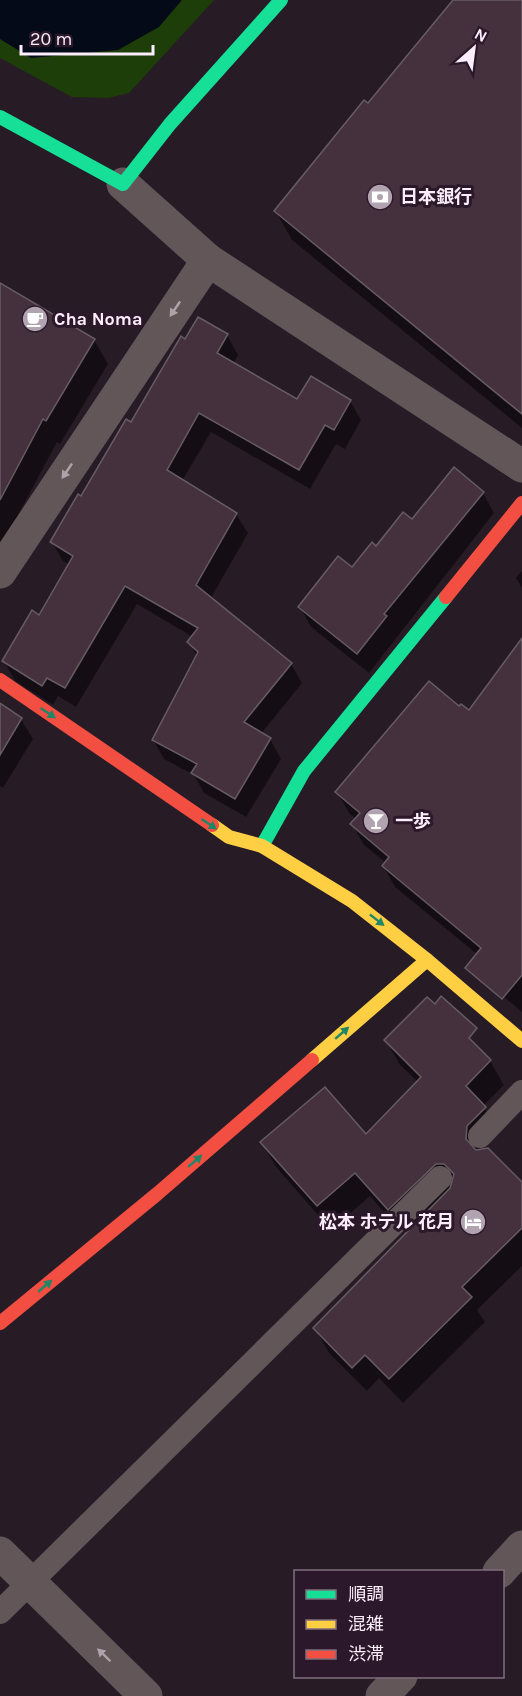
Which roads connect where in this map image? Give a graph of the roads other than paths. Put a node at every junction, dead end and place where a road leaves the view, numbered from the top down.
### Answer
1 (281, 0) edge
2 (0, 117) edge
3 (123, 184) junction
4 (208, 260) junction
5 (522, 466) edge
6 (522, 503) edge
7 (0, 572) edge
8 (0, 680) edge
9 (262, 846) junction
10 (427, 960) junction
11 (522, 1041) edge
12 (522, 1092) edge
13 (480, 1136) dead end
14 (440, 1178) dead end
15 (0, 1323) edge
16 (522, 1547) edge
17 (0, 1553) edge
18 (501, 1570) edge
19 (29, 1581) junction
20 (0, 1612) edge
21 (400, 1678) edge
22 (146, 1696) edge
23 (382, 1696) edge

1 - 3 street
2 - 3 street
3 - 4 street
4 - 5 street
4 -> 7 street
6 - 9 street
8 -> 9 street
9 -> 10 street
10 - 11 street
15 -> 10 street
12 - 13 lane
14 - 19 lane
16 - 18 street
17 - 19 street
19 - 20 lane
22 -> 19 street
21 - 23 street

